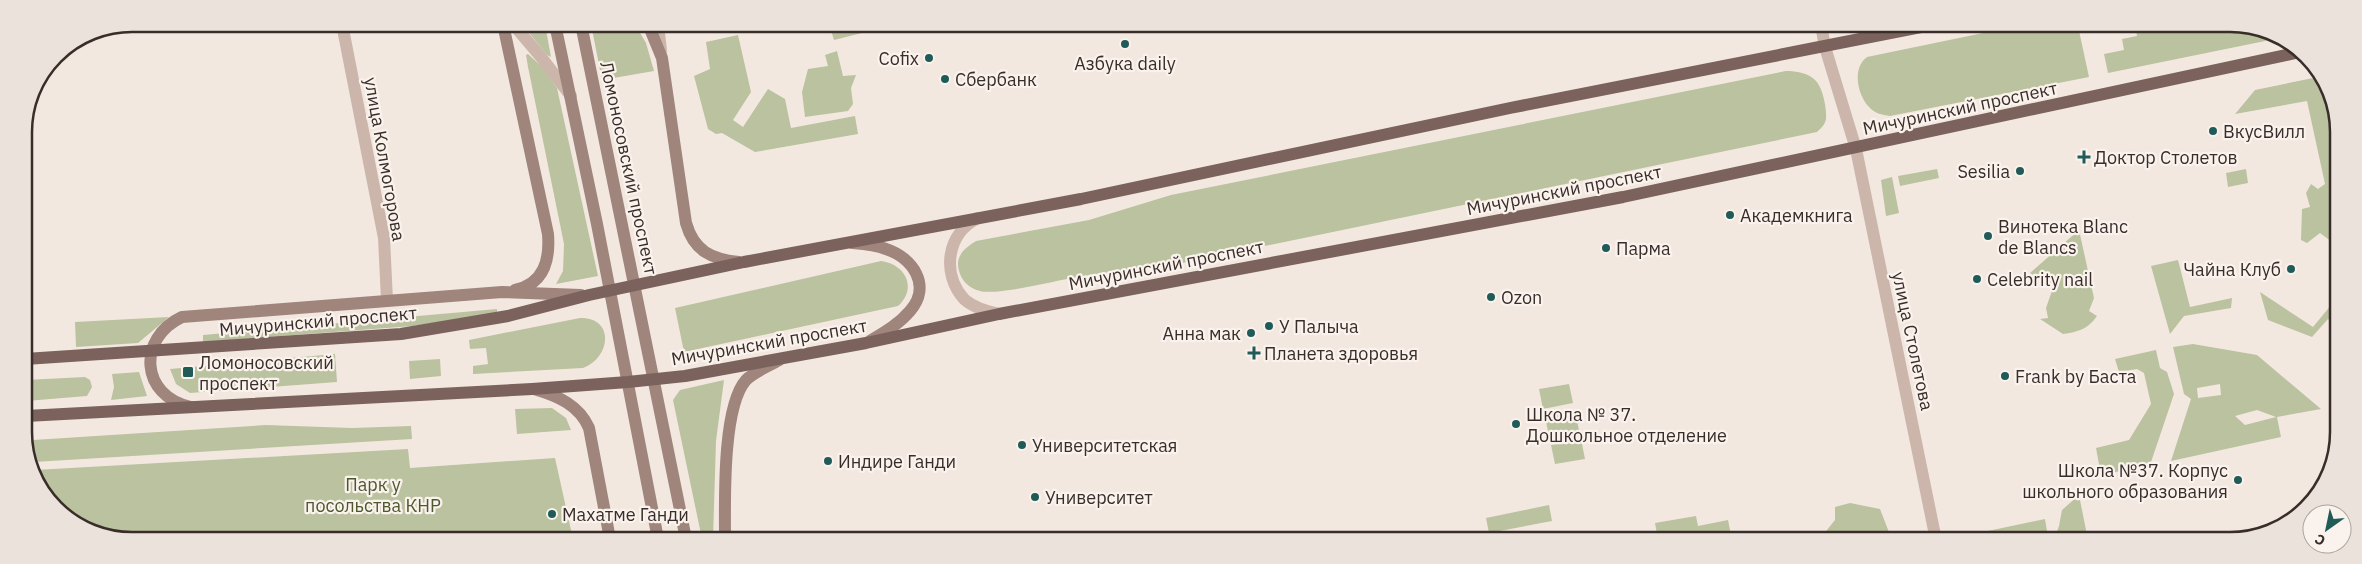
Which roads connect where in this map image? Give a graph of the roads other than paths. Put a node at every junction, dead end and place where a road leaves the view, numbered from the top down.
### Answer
1 (1822, 32) edge
2 (1899, 32) edge
3 (344, 33) edge
4 (505, 33) edge
5 (520, 33) edge
6 (557, 33) edge
7 (583, 33) edge
8 (652, 33) edge
9 (659, 33) edge
10 (1825, 47) junction
11 (2291, 54) edge
12 (662, 58) junction
13 (571, 96) junction
14 (1856, 148) junction
15 (978, 218) junction
16 (852, 242) junction
17 (744, 262) junction
18 (642, 284) junction
19 (502, 292) junction
20 (610, 292) junction
21 (589, 295) junction
22 (387, 300) junction
23 (999, 314) junction
24 (866, 343) junction
25 (152, 351) junction
26 (32, 359) edge
27 (779, 360) junction
28 (655, 380) junction
29 (628, 382) junction
30 (532, 389) junction
31 (191, 407) junction
32 (32, 416) edge
33 (1934, 531) edge
34 (609, 532) edge
35 (657, 532) edge
36 (685, 532) edge
37 (725, 532) edge

1 - 10 street, улица Столетова
2 - 10 main road
3 - 22 street, улица Колмогорова
4 - 19 main road
5 - 13 street
6 - 13 main road
7 - 18 main road, Ломоносовский проспект
8 - 12 main road
9 - 12 street
10 - 14 street, улица Столетова
10 - 15 main road
11 - 14 main road, Мичуринский проспект
12 - 17 main road
13 - 20 main road
14 - 23 main road, Мичуринский проспект
14 - 33 street, улица Столетова
15 - 16 main road
15 - 23 street
16 - 17 main road
16 - 24 main road
17 - 18 main road
18 - 20 main road, Мичуринский проспект
18 - 28 main road, Ломоносовский проспект
19 - 21 main road
19 - 22 main road
20 - 21 main road, Мичуринский проспект
20 - 29 main road
21 - 25 main road, Мичуринский проспект
22 - 25 main road
23 - 24 main road, Мичуринский проспект
24 - 27 main road, Мичуринский проспект
25 - 26 main road, Мичуринский проспект
25 - 31 main road
27 - 28 main road, Мичуринский проспект
27 - 37 main road
28 - 29 main road, Мичуринский проспект
28 - 36 main road
29 - 30 main road, Мичуринский проспект
29 - 35 main road
30 - 31 main road, Мичуринский проспект
30 - 34 main road
31 - 32 main road, Мичуринский проспект

